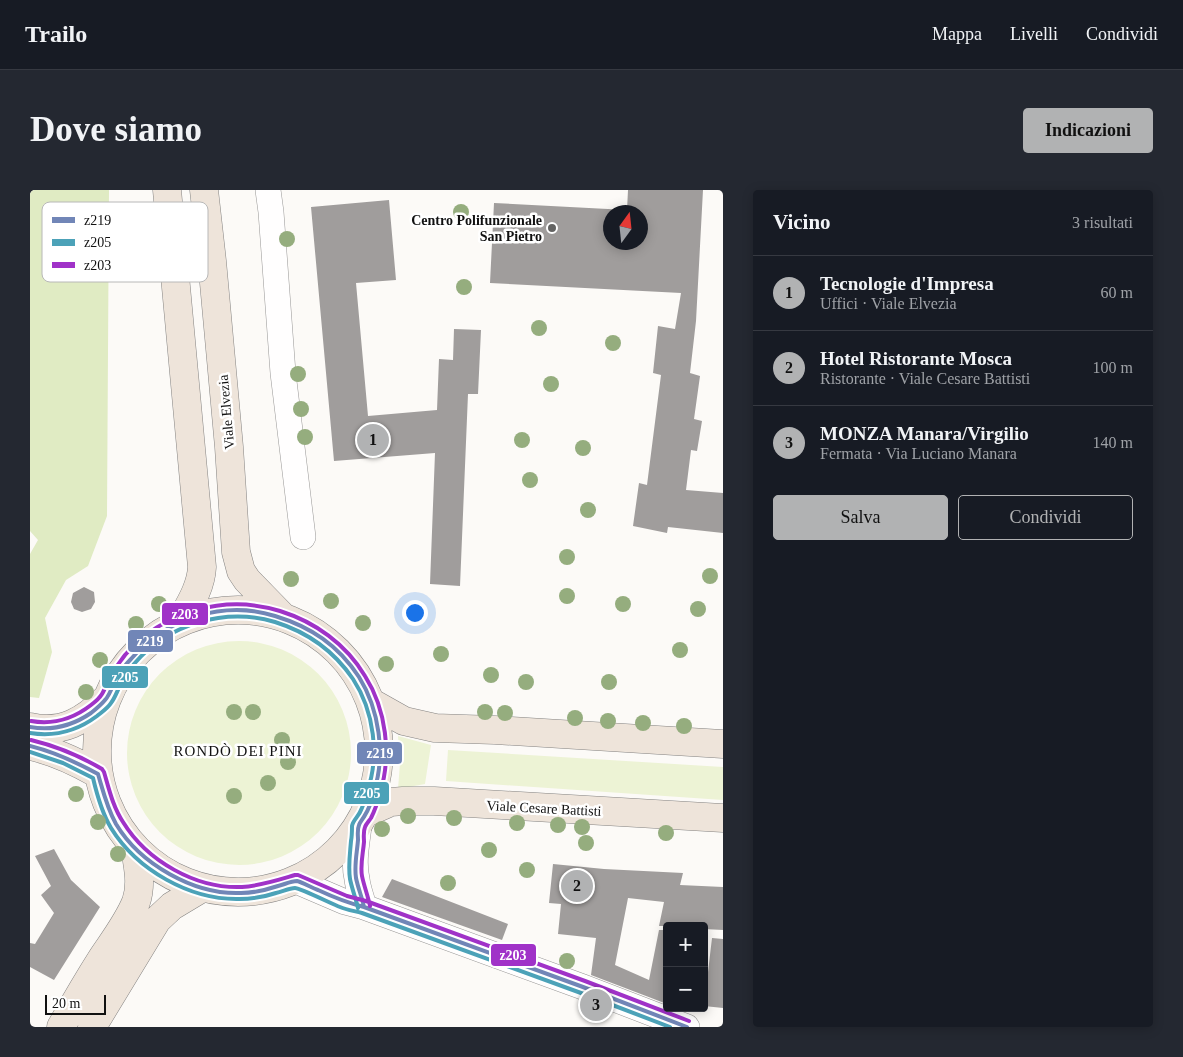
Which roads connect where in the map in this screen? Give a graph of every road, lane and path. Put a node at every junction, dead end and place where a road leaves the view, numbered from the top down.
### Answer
1 (268, 190) edge
2 (208, 226) edge
3 (176, 282) edge
4 (303, 537) dead end
5 (283, 617) junction
6 (180, 622) junction
7 (106, 699) junction
8 (372, 703) junction
9 (30, 727) edge
10 (723, 744) edge
11 (30, 746) edge
12 (98, 774) junction
13 (723, 818) edge
14 (363, 819) junction
15 (135, 849) junction
16 (296, 881) junction
17 (202, 888) junction
18 (364, 907) junction
19 (61, 1027) edge
20 (92, 1027) edge
21 (687, 1027) edge

1 - 4 street
2 - 5 main road, Viale Elvezia
3 - 6 main road
5 - 6 main road
5 - 8 main road
6 - 7 main road
7 - 9 main road
7 - 12 main road
8 - 10 main road
8 - 14 main road
11 - 12 main road
12 - 15 main road
13 - 14 main road, Viale Cesare Battisti
14 - 16 main road
14 - 18 street
15 - 17 main road
15 - 19 main road
16 - 17 main road
16 - 18 street
17 - 20 main road
18 - 21 street

